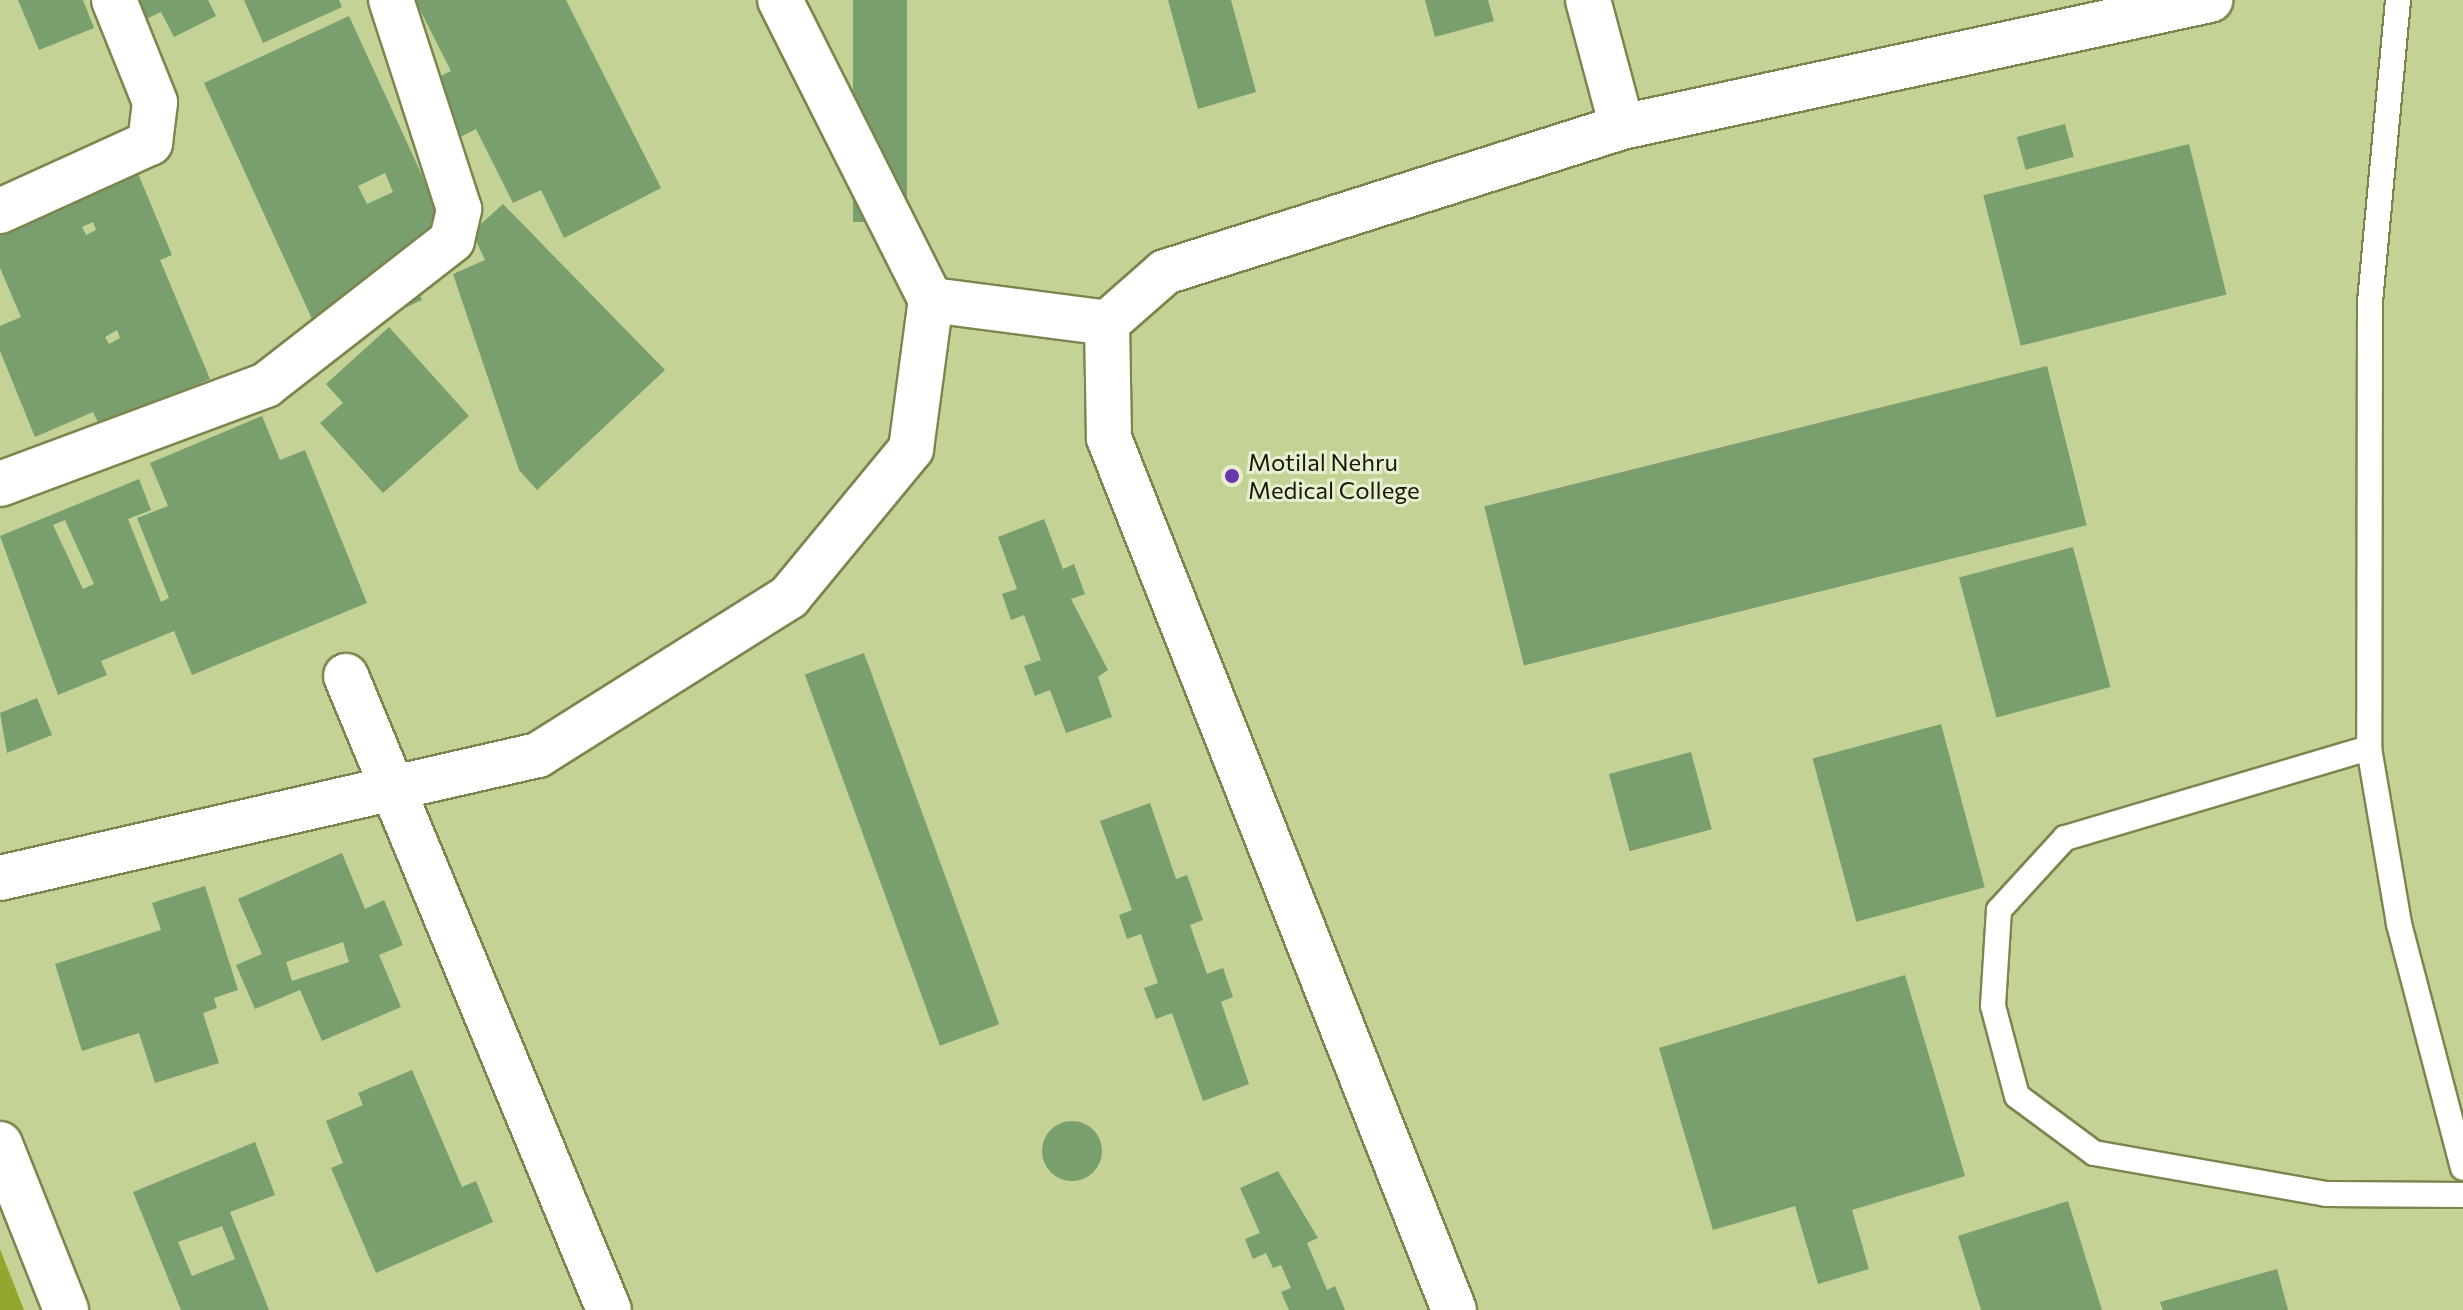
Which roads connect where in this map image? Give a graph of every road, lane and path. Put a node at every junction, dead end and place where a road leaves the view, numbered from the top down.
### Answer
1 (114, 0) edge
2 (391, 0) edge
3 (780, 0) edge
4 (1588, 0) edge
5 (2210, 0) edge
6 (2398, 0) edge
7 (2106, 12) edge
8 (1622, 127) junction
9 (0, 211) edge
10 (931, 300) junction
11 (1107, 323) junction
12 (0, 484) edge
13 (346, 676) dead end
14 (2369, 748) junction
15 (393, 789) junction
16 (0, 878) edge
17 (0, 1144) edge
18 (2463, 1168) edge
19 (2463, 1195) edge
20 (66, 1310) edge
21 (609, 1310) edge
22 (1454, 1310) edge

1 - 9 street
2 - 12 street
3 - 10 street
4 - 8 street
5 - 7 street
6 - 14 lane
7 - 8 street
8 - 11 street
10 - 11 street
10 - 15 street
11 - 22 street
13 - 15 street
14 - 18 lane
14 - 19 lane
15 - 16 street
15 - 21 street
17 - 20 street

